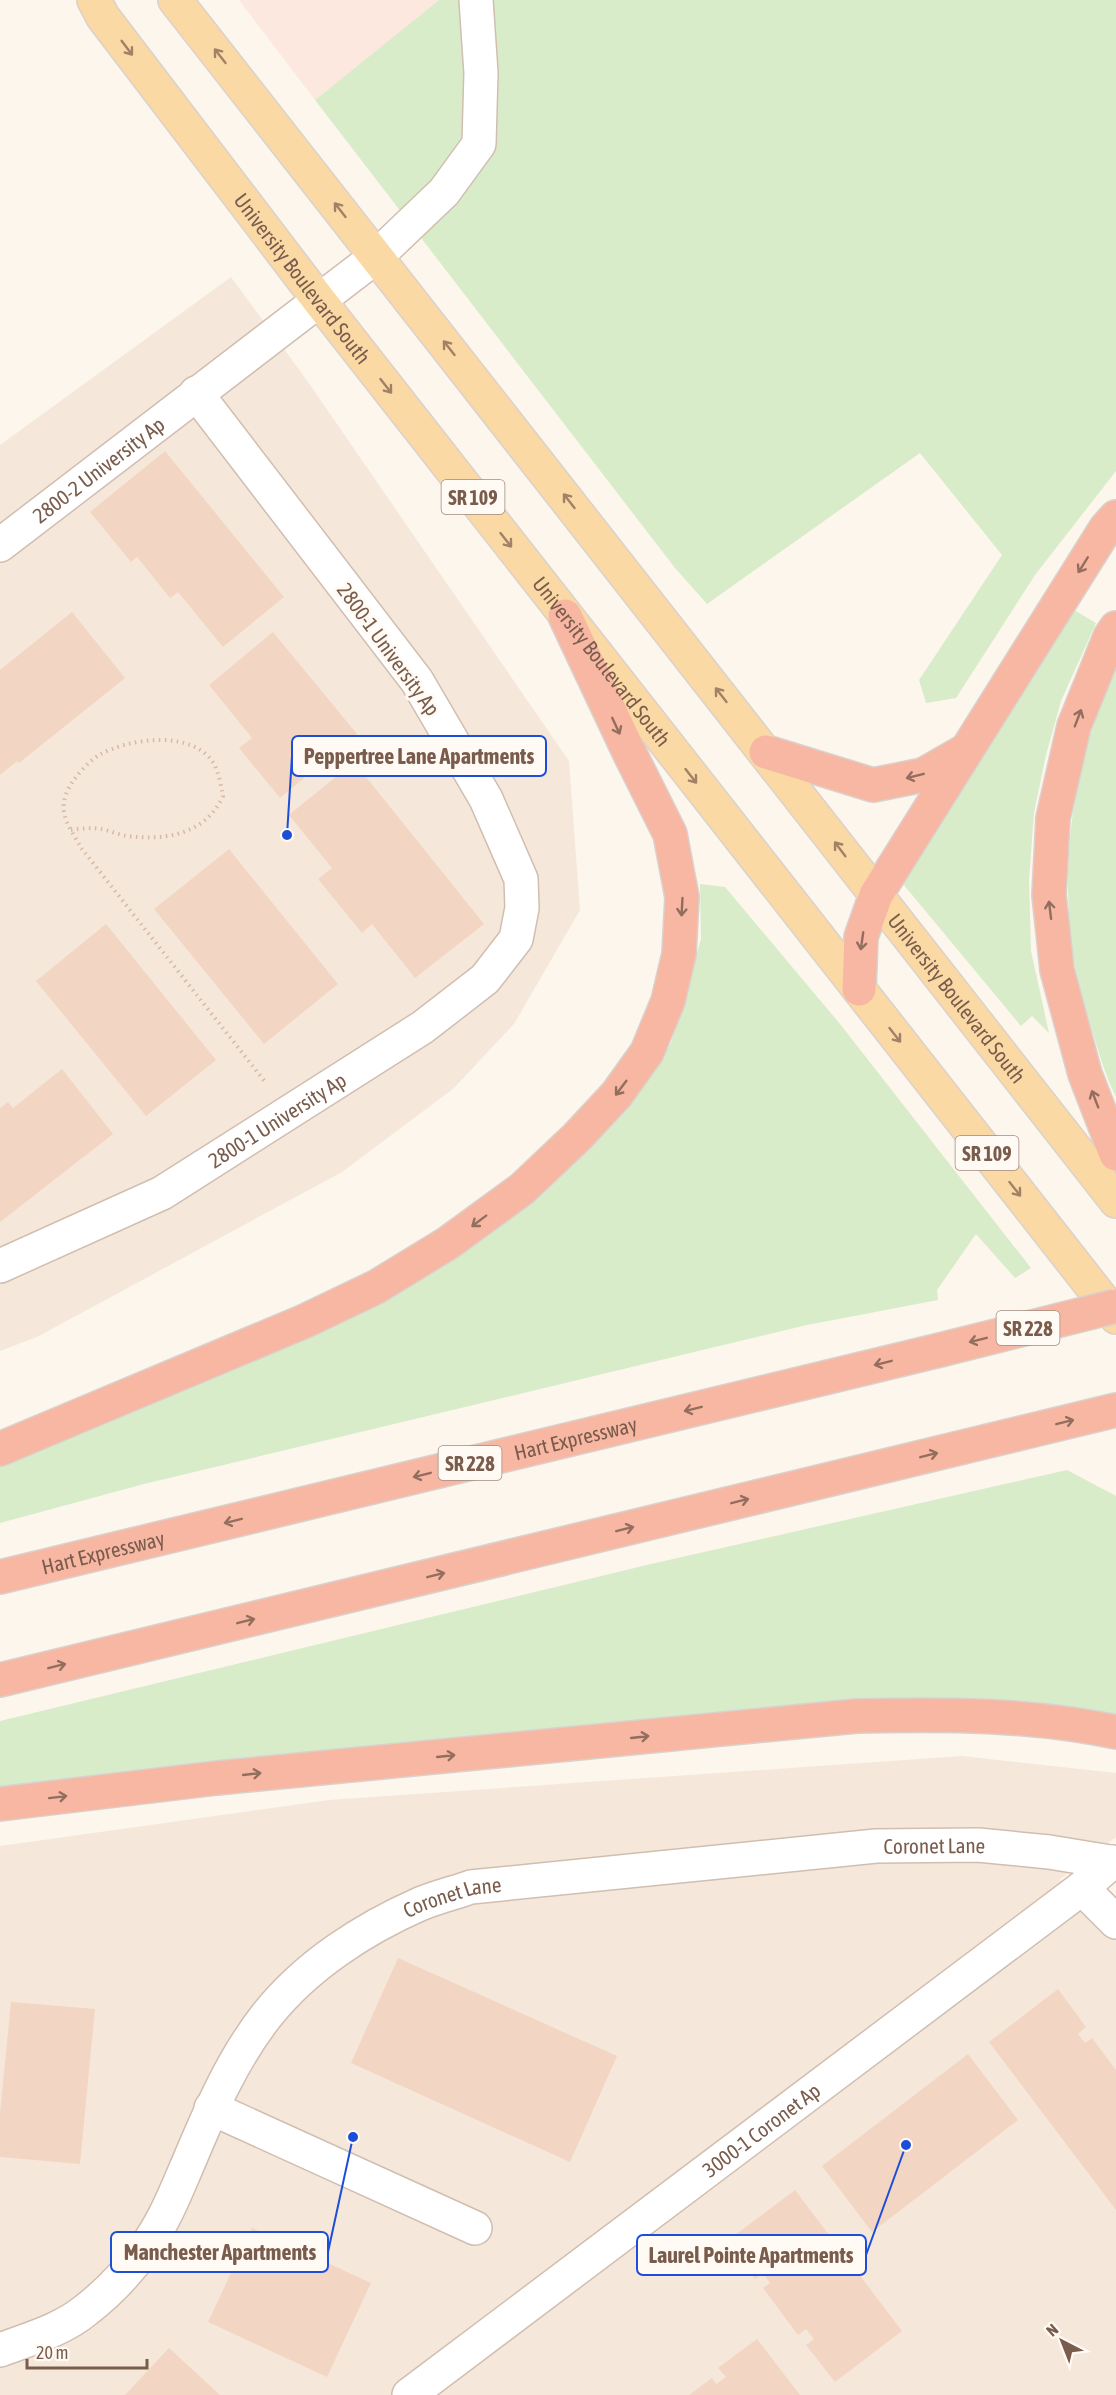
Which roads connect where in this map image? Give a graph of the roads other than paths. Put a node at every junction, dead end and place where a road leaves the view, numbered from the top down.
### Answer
1 (94, 0) edge
2 (175, 0) edge
3 (476, 0) edge
4 (377, 256) junction
5 (318, 299) junction
6 (196, 393) junction
7 (1116, 517) edge
8 (0, 545) edge
9 (565, 616) junction
10 (1116, 628) edge
11 (967, 749) junction
12 (766, 752) junction
13 (876, 895) junction
14 (859, 989) junction
15 (1116, 1154) edge
16 (1116, 1201) edge
17 (0, 1266) edge
18 (1116, 1306) edge
19 (1116, 1317) edge
20 (1116, 1410) edge
21 (0, 1449) edge
22 (0, 1577) edge
23 (0, 1680) edge
24 (1116, 1732) edge
25 (0, 1804) edge
26 (1114, 1863) edge
27 (1082, 1887) junction
28 (1116, 1922) edge
29 (211, 2109) junction
30 (475, 2228) dead end
31 (0, 2350) edge
32 (409, 2395) edge

1 -> 5 main road, University Boulevard South / SR 109
4 -> 2 main road, University Boulevard South
3 - 4 street
4 - 5 street
12 -> 4 main road, University Boulevard South
5 - 6 street
5 -> 9 main road, University Boulevard South / SR 109
6 - 8 street, 2800-2 University Ap
6 - 17 street, 2800-1 University Ap
7 -> 11 highway
9 -> 14 main road, University Boulevard South / SR 109
9 -> 21 highway
15 -> 10 highway
11 -> 12 highway
11 - 13 highway
13 -> 12 main road, University Boulevard South
13 -> 14 highway
13 - 16 main road, University Boulevard South
14 -> 19 main road, University Boulevard South / SR 109
18 -> 22 highway, Hart Expressway / SR 228, bridge
23 -> 20 highway
25 -> 24 highway
26 - 27 street, 3000-1 Coronet Ap
26 - 29 street, Coronet Lane
27 - 28 street
27 - 32 street, 3000-1 Coronet Ap
29 - 30 street
29 - 31 street, Coronet Lane

